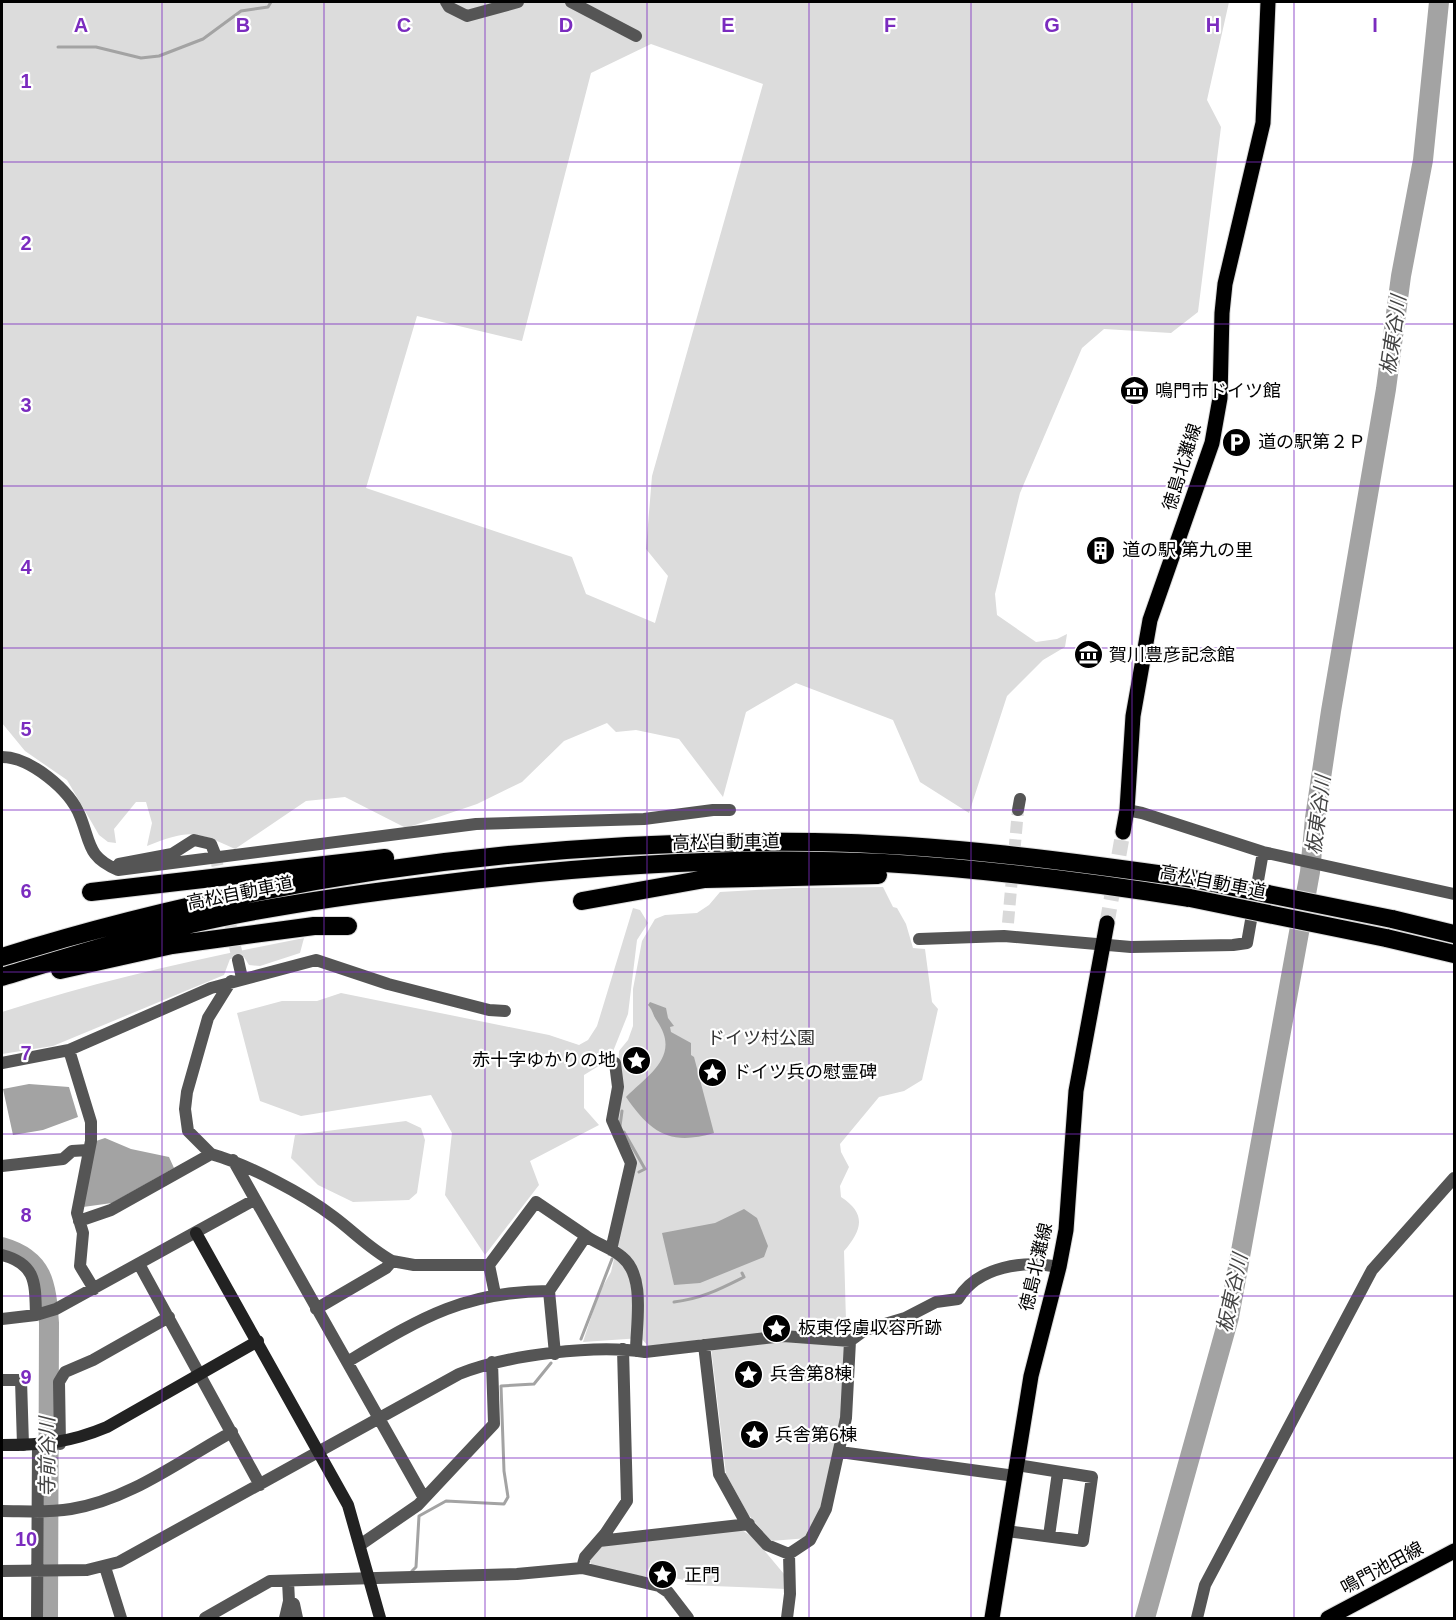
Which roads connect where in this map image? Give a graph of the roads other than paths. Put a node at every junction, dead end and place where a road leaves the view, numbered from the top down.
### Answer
1 (446, 2) edge
2 (518, 2) edge
3 (571, 2) edge
4 (1268, 2) edge
5 (636, 36) dead end
6 (2, 758) edge
7 (730, 810) dead end
8 (1127, 810) junction
9 (1123, 832) tunnel mouth
10 (1265, 852) junction
11 (215, 854) dead end
12 (501, 856) junction
13 (109, 866) junction
14 (1024, 874) junction
15 (91, 892) dead end
16 (1455, 894) edge
17 (582, 901) dead end
18 (1008, 923) tunnel mouth
19 (1107, 923) tunnel mouth
20 (348, 926) dead end
21 (1455, 934) edge
22 (1006, 936) junction
23 (919, 939) dead end
24 (1102, 944) junction
25 (1455, 954) edge
26 (2, 957) edge
27 (238, 960) tunnel mouth
28 (2, 978) edge
29 (236, 979) junction
30 (505, 1011) dead end
31 (69, 1050) junction
32 (2, 1063) edge
33 (615, 1063) dead end
34 (88, 1150) junction
35 (211, 1154) junction
36 (233, 1160) junction
37 (2, 1166) edge
38 (1455, 1178) edge
39 (254, 1200) junction
40 (80, 1221) junction
41 (196, 1233) junction
42 (586, 1236) junction
43 (611, 1250) junction
44 (2, 1255) edge
45 (393, 1261) junction
46 (140, 1264) junction
47 (489, 1265) junction
48 (1059, 1267) junction
49 (94, 1289) junction
50 (549, 1291) junction
51 (495, 1294) junction
52 (316, 1309) junction
53 (39, 1314) junction
54 (169, 1317) junction
55 (2, 1319) edge
56 (258, 1341) junction
57 (850, 1341) junction
58 (704, 1345) junction
59 (630, 1350) junction
60 (555, 1354) junction
61 (347, 1362) junction
62 (492, 1362) junction
63 (201, 1373) junction
64 (2, 1380) edge
65 (379, 1419) junction
66 (232, 1432) junction
67 (49, 1444) junction
68 (2, 1445) edge
69 (23, 1445) junction
70 (321, 1452) junction
71 (840, 1452) junction
72 (1016, 1471) junction
73 (1058, 1472) junction
74 (260, 1485) junction
75 (424, 1498) junction
76 (2, 1510) edge
77 (46, 1511) junction
78 (748, 1524) junction
79 (1006, 1531) junction
80 (1049, 1536) junction
81 (599, 1541) junction
82 (360, 1545) junction
83 (1455, 1551) edge
84 (789, 1554) junction
85 (105, 1567) junction
86 (582, 1568) junction
87 (45, 1571) junction
88 (2, 1572) edge
89 (369, 1578) junction
90 (288, 1581) junction
91 (289, 1600) junction
92 (37, 1618) edge
93 (121, 1618) edge
94 (205, 1618) edge
95 (285, 1618) edge
96 (297, 1618) edge
97 (380, 1618) edge
98 (688, 1618) edge
99 (787, 1618) edge
100 (992, 1618) edge
101 (1197, 1618) edge
102 (1328, 1618) edge

1 - 2 street
3 - 5 street
4 - 8 main road, 徳島北灘線
6 - 13 street
7 - 13 street
8 - 9 main road, 徳島北灘線
8 - 10 street
10 - 16 street
10 - 24 street
11 - 13 street
12 - 15 highway
12 - 21 highway, 高松自動車道, bridge
12 - 26 highway, 高松自動車道
14 - 17 highway
14 - 25 highway, 高松自動車道, bridge
14 - 28 highway, 高松自動車道
18 - 22 street
19 - 24 main road, 徳島北灘線
20 - 28 highway
22 - 23 street
22 - 24 street
24 - 48 main road, 徳島北灘線
27 - 29 street
29 - 30 street
29 - 31 street
29 - 35 street
31 - 32 street
31 - 34 street
33 - 43 street
34 - 37 street
34 - 40 street
35 - 36 street
35 - 40 street
36 - 39 street
36 - 45 street
38 - 101 street
39 - 41 street
39 - 52 street
40 - 49 street
41 - 46 street
41 - 56 street
42 - 43 street
42 - 47 street
42 - 50 street
43 - 59 street
44 - 53 street
45 - 47 street
45 - 52 street
46 - 49 street
46 - 54 street
47 - 51 street
48 - 57 street
48 - 72 main road, 徳島北灘線
49 - 53 street
50 - 51 street
50 - 60 street
51 - 61 street
52 - 61 street
53 - 55 street
54 - 63 street
54 - 67 street
56 - 63 street
56 - 70 street
57 - 58 street
57 - 71 street
58 - 59 street
58 - 78 street
59 - 60 street
59 - 81 street
60 - 62 street
61 - 65 street
62 - 65 street
62 - 75 street
63 - 66 street
63 - 67 street
64 - 69 street
65 - 70 street
65 - 75 street
66 - 74 street
66 - 77 street
67 - 69 street
67 - 77 street
68 - 69 street
70 - 74 street
70 - 82 street
71 - 72 street
71 - 84 street
72 - 73 street
72 - 79 main road, 徳島北灘線
73 - 80 street
73 - 80 street
74 - 85 street
75 - 82 street
76 - 77 street
77 - 87 street
78 - 81 street
78 - 84 street
79 - 80 street
79 - 100 main road, 徳島北灘線
81 - 86 street
82 - 89 street
83 - 102 main road, 鳴門池田線
84 - 99 street
85 - 87 street
85 - 93 street
86 - 89 street
86 - 98 street
87 - 88 street
87 - 92 street
89 - 90 street
89 - 97 street
90 - 91 street
90 - 94 street
91 - 95 street
91 - 96 street

